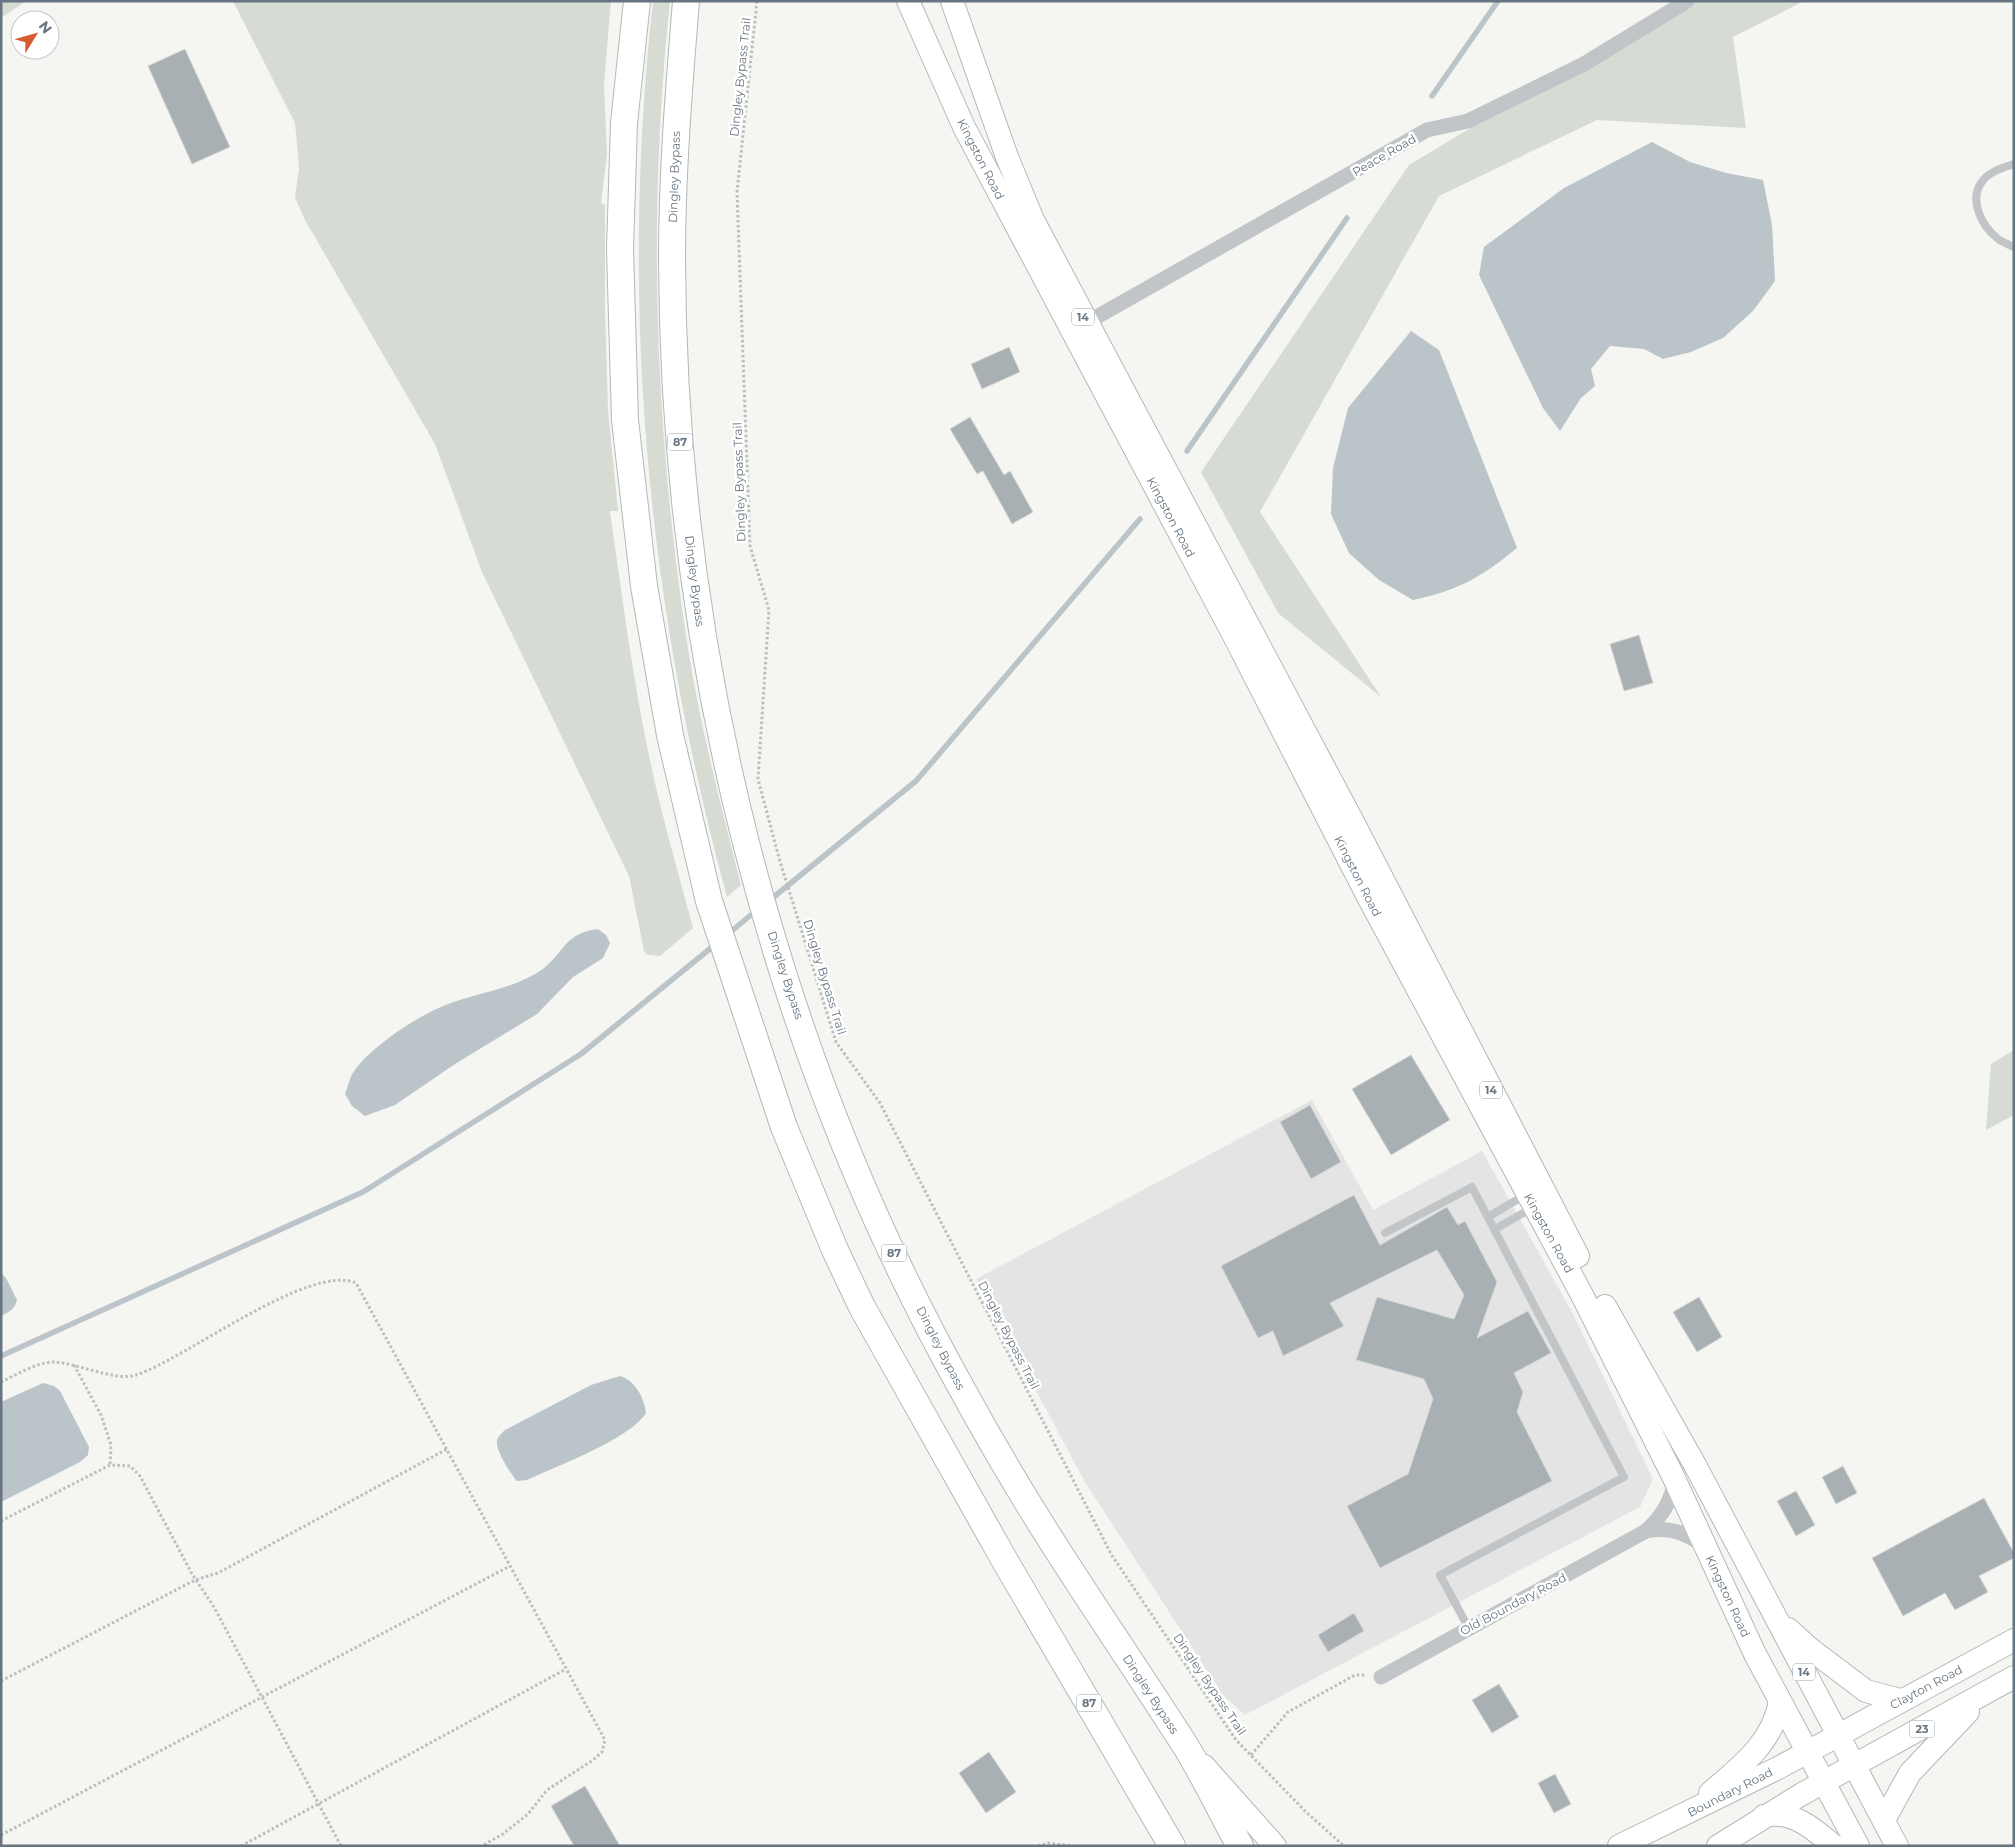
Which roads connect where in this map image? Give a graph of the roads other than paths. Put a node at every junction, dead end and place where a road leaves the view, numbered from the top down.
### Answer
1 (630, 1) edge
2 (637, 1) edge
3 (686, 1) edge
4 (908, 1) edge
5 (936, 1) edge
6 (952, 1) edge
7 (1687, 1) edge
8 (631, 60) junction
9 (964, 128) junction
10 (2014, 164) edge
11 (2014, 247) edge
12 (1079, 327) junction
13 (1538, 1197) junction
14 (1488, 1216) junction
15 (1495, 1229) junction
16 (1385, 1232) dead end
17 (1675, 1481) junction
18 (1646, 1531) junction
19 (1705, 1546) junction
20 (1771, 1610) junction
21 (1468, 1628) junction
22 (2014, 1640) edge
23 (1993, 1651) junction
24 (1381, 1677) road end
25 (2011, 1679) edge
26 (1988, 1692) junction
27 (1900, 1700) junction
28 (1780, 1701) junction
29 (1838, 1734) junction
30 (1186, 1747) junction
31 (1806, 1751) junction
32 (1855, 1765) junction
33 (1824, 1783) junction
34 (1685, 1815) junction
35 (1764, 1816) junction
36 (1884, 1820) junction
37 (1172, 1846) edge
38 (1240, 1846) edge
39 (1275, 1846) edge
40 (1619, 1846) edge
41 (1718, 1846) edge
42 (1834, 1846) edge
43 (1858, 1846) edge
44 (1897, 1846) edge

1 - 8 main road
2 - 8 highway, 87
3 - 30 highway, Dingley Bypass / 87
4 - 9 main road, Kingston Road / 14
5 - 9 main road
6 - 12 main road, Kingston Road / 14
7 - 12 street, Peace Road
8 - 37 highway, 87
9 - 12 main road, Kingston Road / 14
10 - 11 lane
12 - 13 main road, Kingston Road / 14
13 - 14 lane
13 - 15 lane
13 - 17 main road, Kingston Road / 14
13 - 20 main road, Kingston Road / 14
14 - 15 lane
14 - 16 lane
15 - 21 lane
17 - 18 street, Old Boundary Road
17 - 19 main road, Kingston Road / 14
18 - 19 street, Old Boundary Road
18 - 21 street, Old Boundary Road
19 - 28 main road, Kingston Road / 14
20 - 27 main road
20 - 29 main road, Kingston Road / 14
21 - 24 street, Old Boundary Road
22 - 23 main road, Clayton Road
23 - 25 main road
23 - 27 main road, Clayton Road
25 - 26 main road, 23
26 - 32 main road, 23
26 - 36 main road
27 - 29 main road, Clayton Road
28 - 31 main road, Kingston Road / 14
28 - 34 main road
29 - 31 main road, Boundary Road
29 - 32 main road, 14
30 - 38 highway, Dingley Bypass / 87
30 - 39 main road
31 - 33 main road, 14
31 - 34 main road, Boundary Road
32 - 33 main road, 23
32 - 36 main road, 14
33 - 35 main road, 23
33 - 43 main road, 14
34 - 40 main road, Boundary Road
35 - 41 main road, 23
35 - 42 main road
36 - 44 main road, 14

